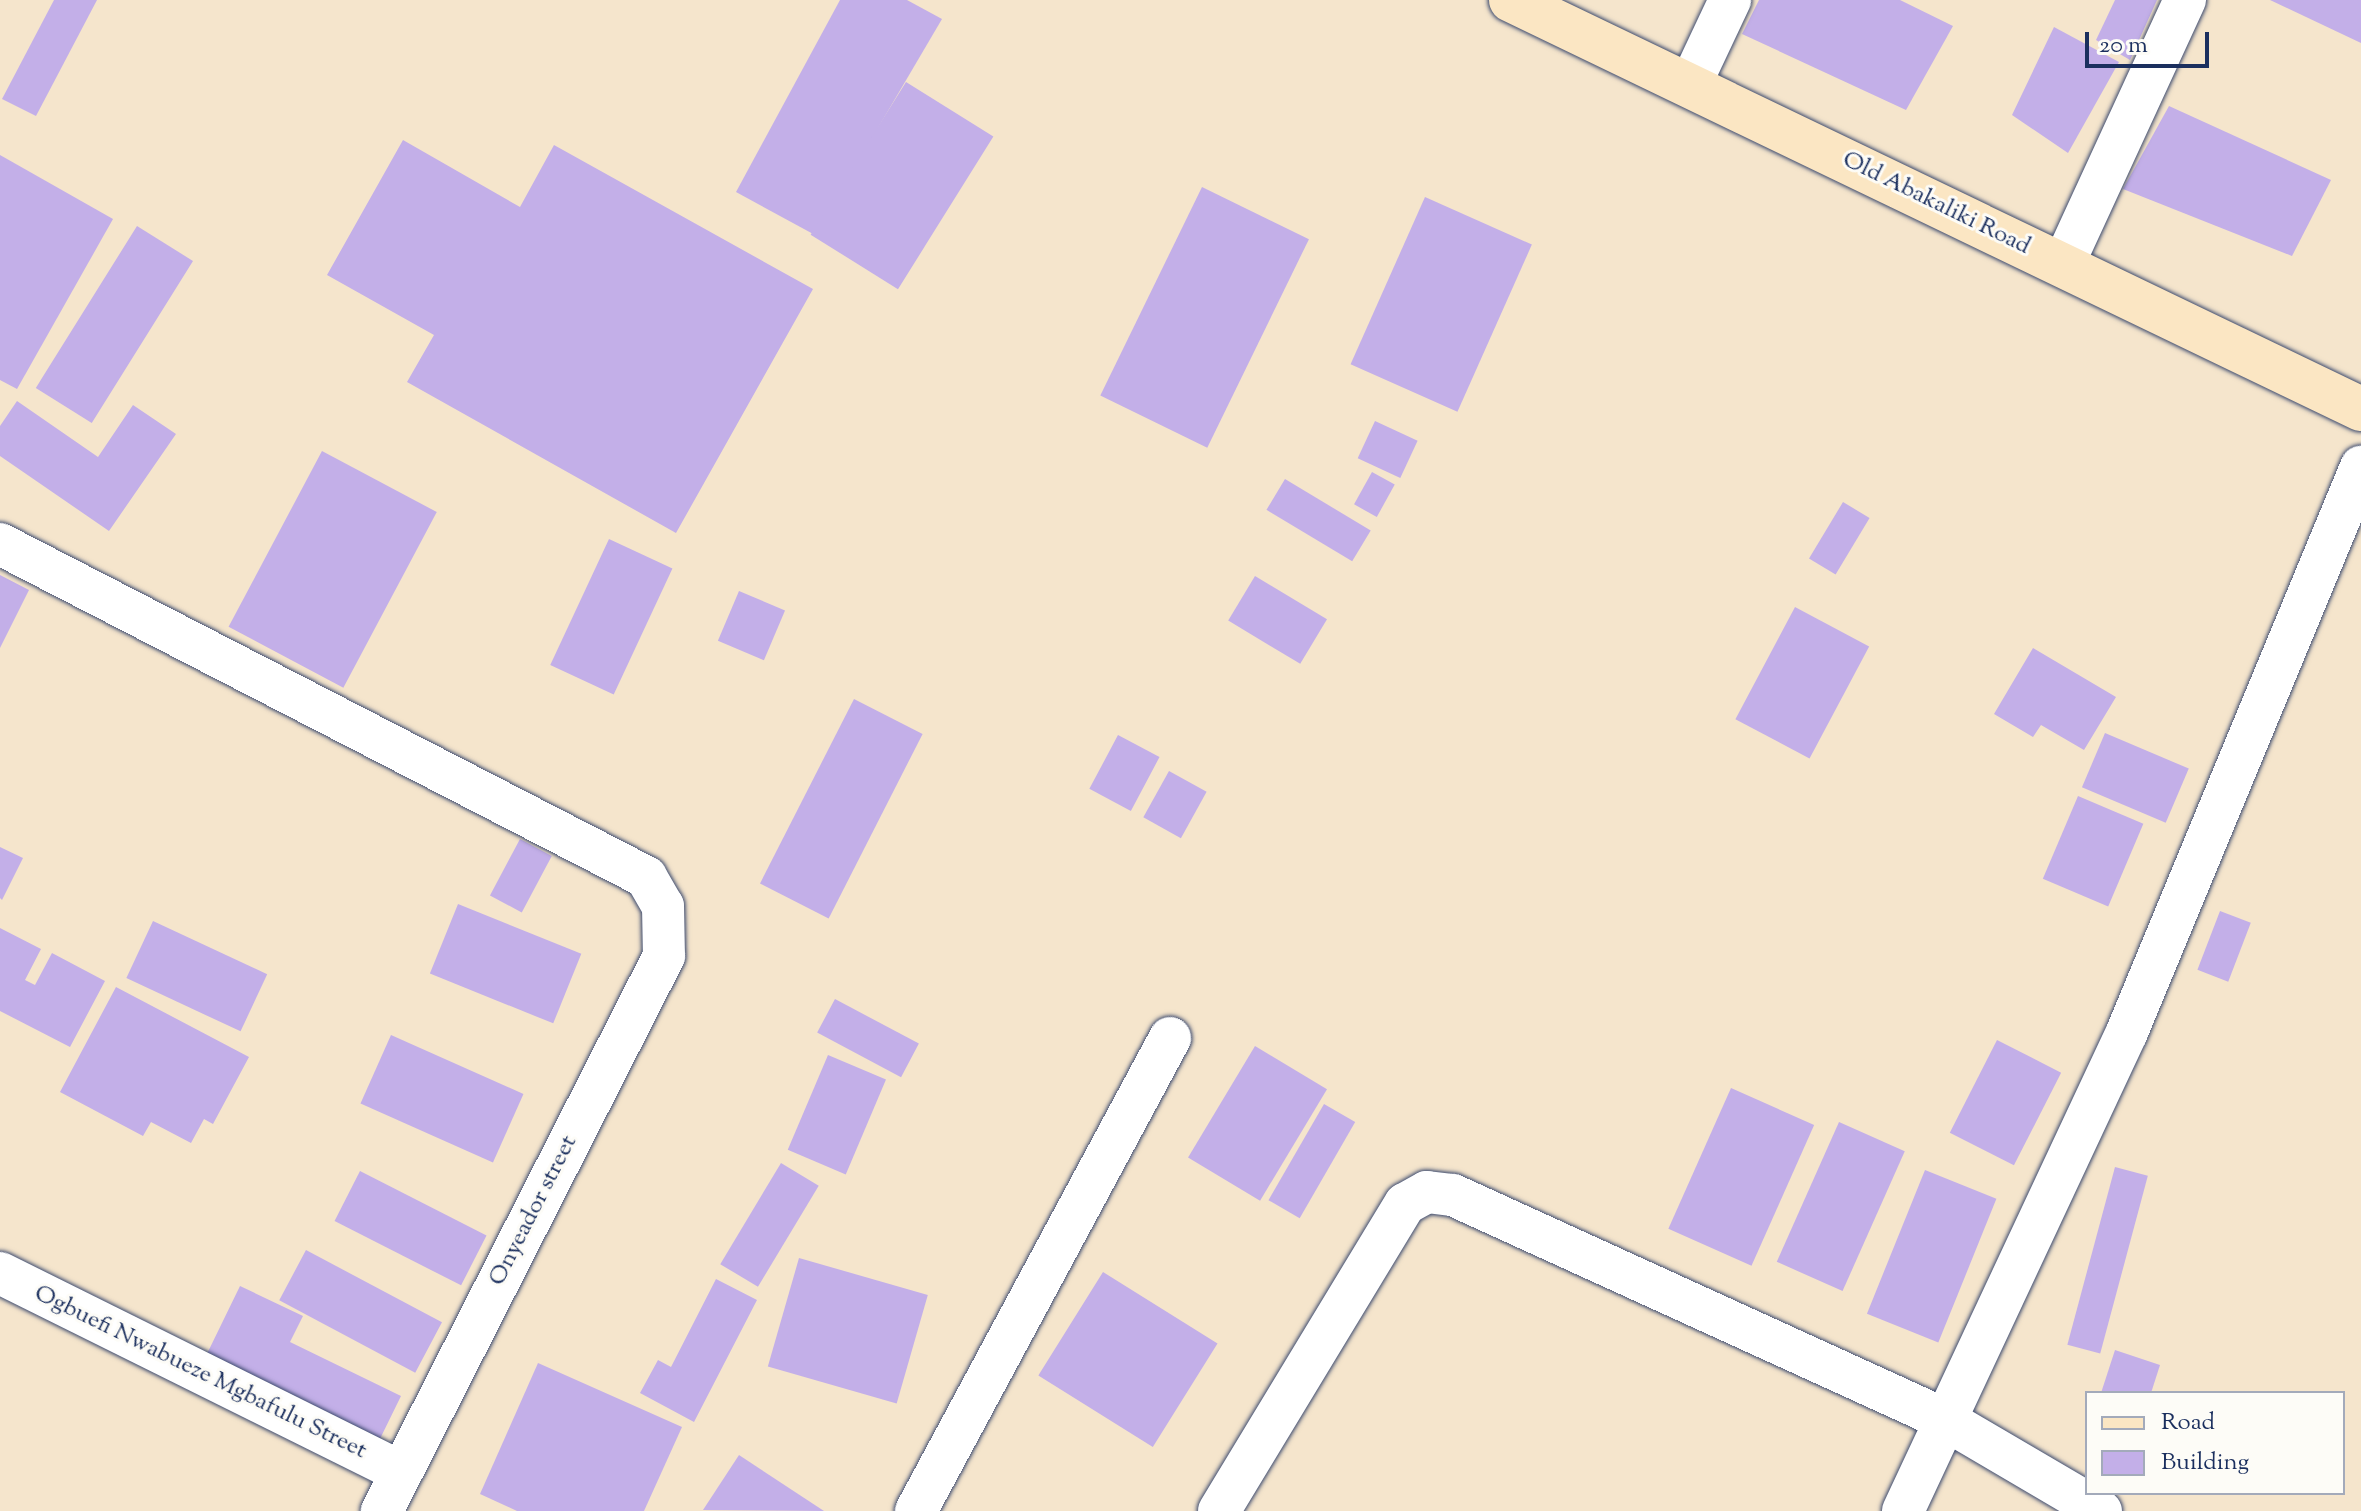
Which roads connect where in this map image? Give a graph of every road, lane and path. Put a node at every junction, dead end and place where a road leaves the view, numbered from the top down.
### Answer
1 (1511, 0) edge
2 (1730, 0) edge
3 (2185, 0) edge
4 (1690, 85) junction
5 (2063, 265) junction
6 (2361, 409) edge
7 (2361, 467) edge
8 (0, 544) edge
9 (1170, 1038) dead end
10 (0, 1273) edge
11 (1944, 1419) junction
12 (401, 1472) junction
13 (382, 1511) edge
14 (916, 1511) edge
15 (1219, 1511) edge
16 (1903, 1511) edge
17 (2101, 1511) edge

1 - 4 main road, Old Abakaliki Road
2 - 4 street
3 - 5 street
4 - 5 main road, Old Abakaliki Road
5 - 6 main road, Old Abakaliki Road
7 - 11 street
8 - 12 street, Onyeador street
9 - 14 street
10 - 12 street, Ogbuefi Nwabueze Mgbafulu Street
11 - 15 street
11 - 16 street
11 - 17 street
12 - 13 street, Onyeador street

